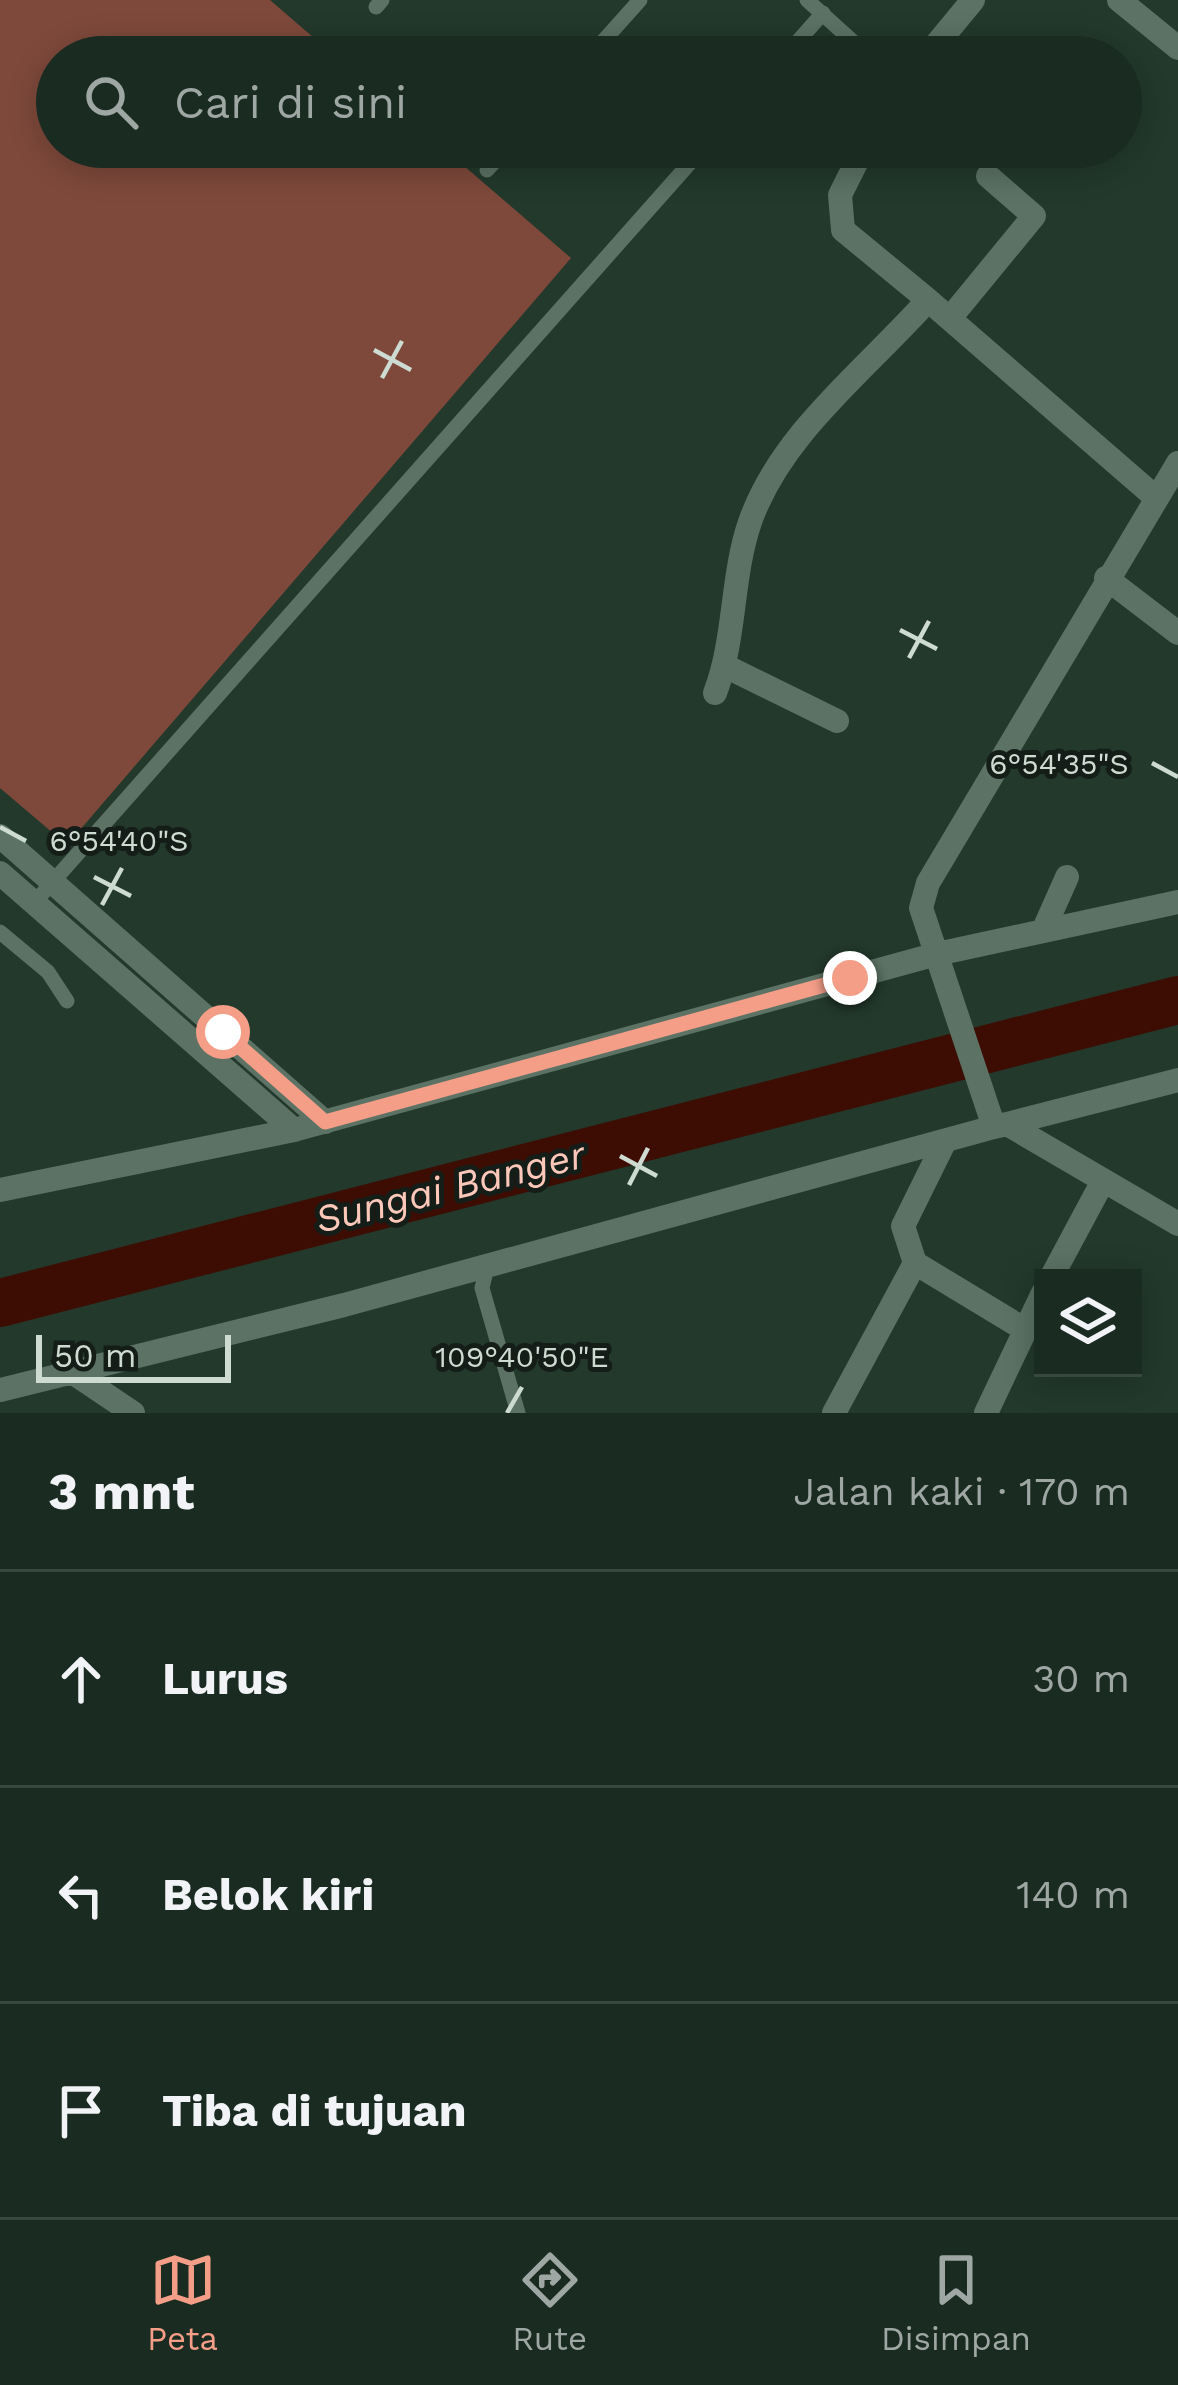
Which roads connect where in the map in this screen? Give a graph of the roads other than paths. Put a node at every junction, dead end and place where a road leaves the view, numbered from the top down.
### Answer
1 (640, 0) edge
2 (807, 0) edge
3 (973, 0) edge
4 (1119, 0) edge
5 (823, 13) junction
6 (608, 36) edge
7 (803, 36) edge
8 (848, 36) edge
9 (943, 36) edge
10 (1178, 48) edge
11 (685, 168) edge
12 (854, 168) edge
13 (988, 176) dead end
14 (928, 301) junction
15 (951, 316) junction
16 (1178, 463) edge
17 (1154, 496) junction
18 (1106, 578) junction
19 (1178, 633) edge
20 (725, 666) junction
21 (716, 693) dead end
22 (837, 721) dead end
23 (0, 836) edge
24 (0, 873) edge
25 (1067, 877) dead end
26 (54, 883) junction
27 (1178, 902) edge
28 (34, 903) junction
29 (1043, 931) junction
30 (0, 932) edge
31 (939, 959) junction
32 (67, 1000) dead end
33 (1178, 1080) edge
34 (325, 1122) junction
35 (998, 1124) junction
36 (294, 1130) junction
37 (945, 1141) junction
38 (1103, 1181) junction
39 (0, 1190) edge
40 (1178, 1224) edge
41 (488, 1263) junction
42 (915, 1263) junction
43 (1056, 1269) edge
44 (1034, 1311) edge
45 (1024, 1329) junction
46 (72, 1372) junction
47 (0, 1390) edge
48 (133, 1413) edge
49 (518, 1413) edge
50 (834, 1413) edge
51 (986, 1413) edge

1 - 6 lane
2 - 5 lane
3 - 9 street
4 - 10 street
5 - 7 lane
5 - 8 lane
11 - 26 lane
12 - 14 street
13 - 15 street
14 - 15 street
14 - 20 street
15 - 17 street
16 - 17 street
17 - 18 street
18 - 19 street
18 - 31 street
20 - 21 street
20 - 22 street
23 - 26 street
24 - 28 street
25 - 29 street
26 - 28 lane
26 - 34 street
27 - 29 street
28 - 36 street
29 - 31 street
30 - 32 lane
31 - 34 street
31 - 35 street
33 - 35 street
34 - 36 street
35 - 37 street
35 - 38 street
36 - 39 street
37 - 41 street
37 - 42 street
38 - 40 street
38 - 43 street
41 - 46 street
41 - 49 lane
42 - 45 street
42 - 50 street
44 - 45 street
45 - 51 street
46 - 47 street
46 - 48 street

